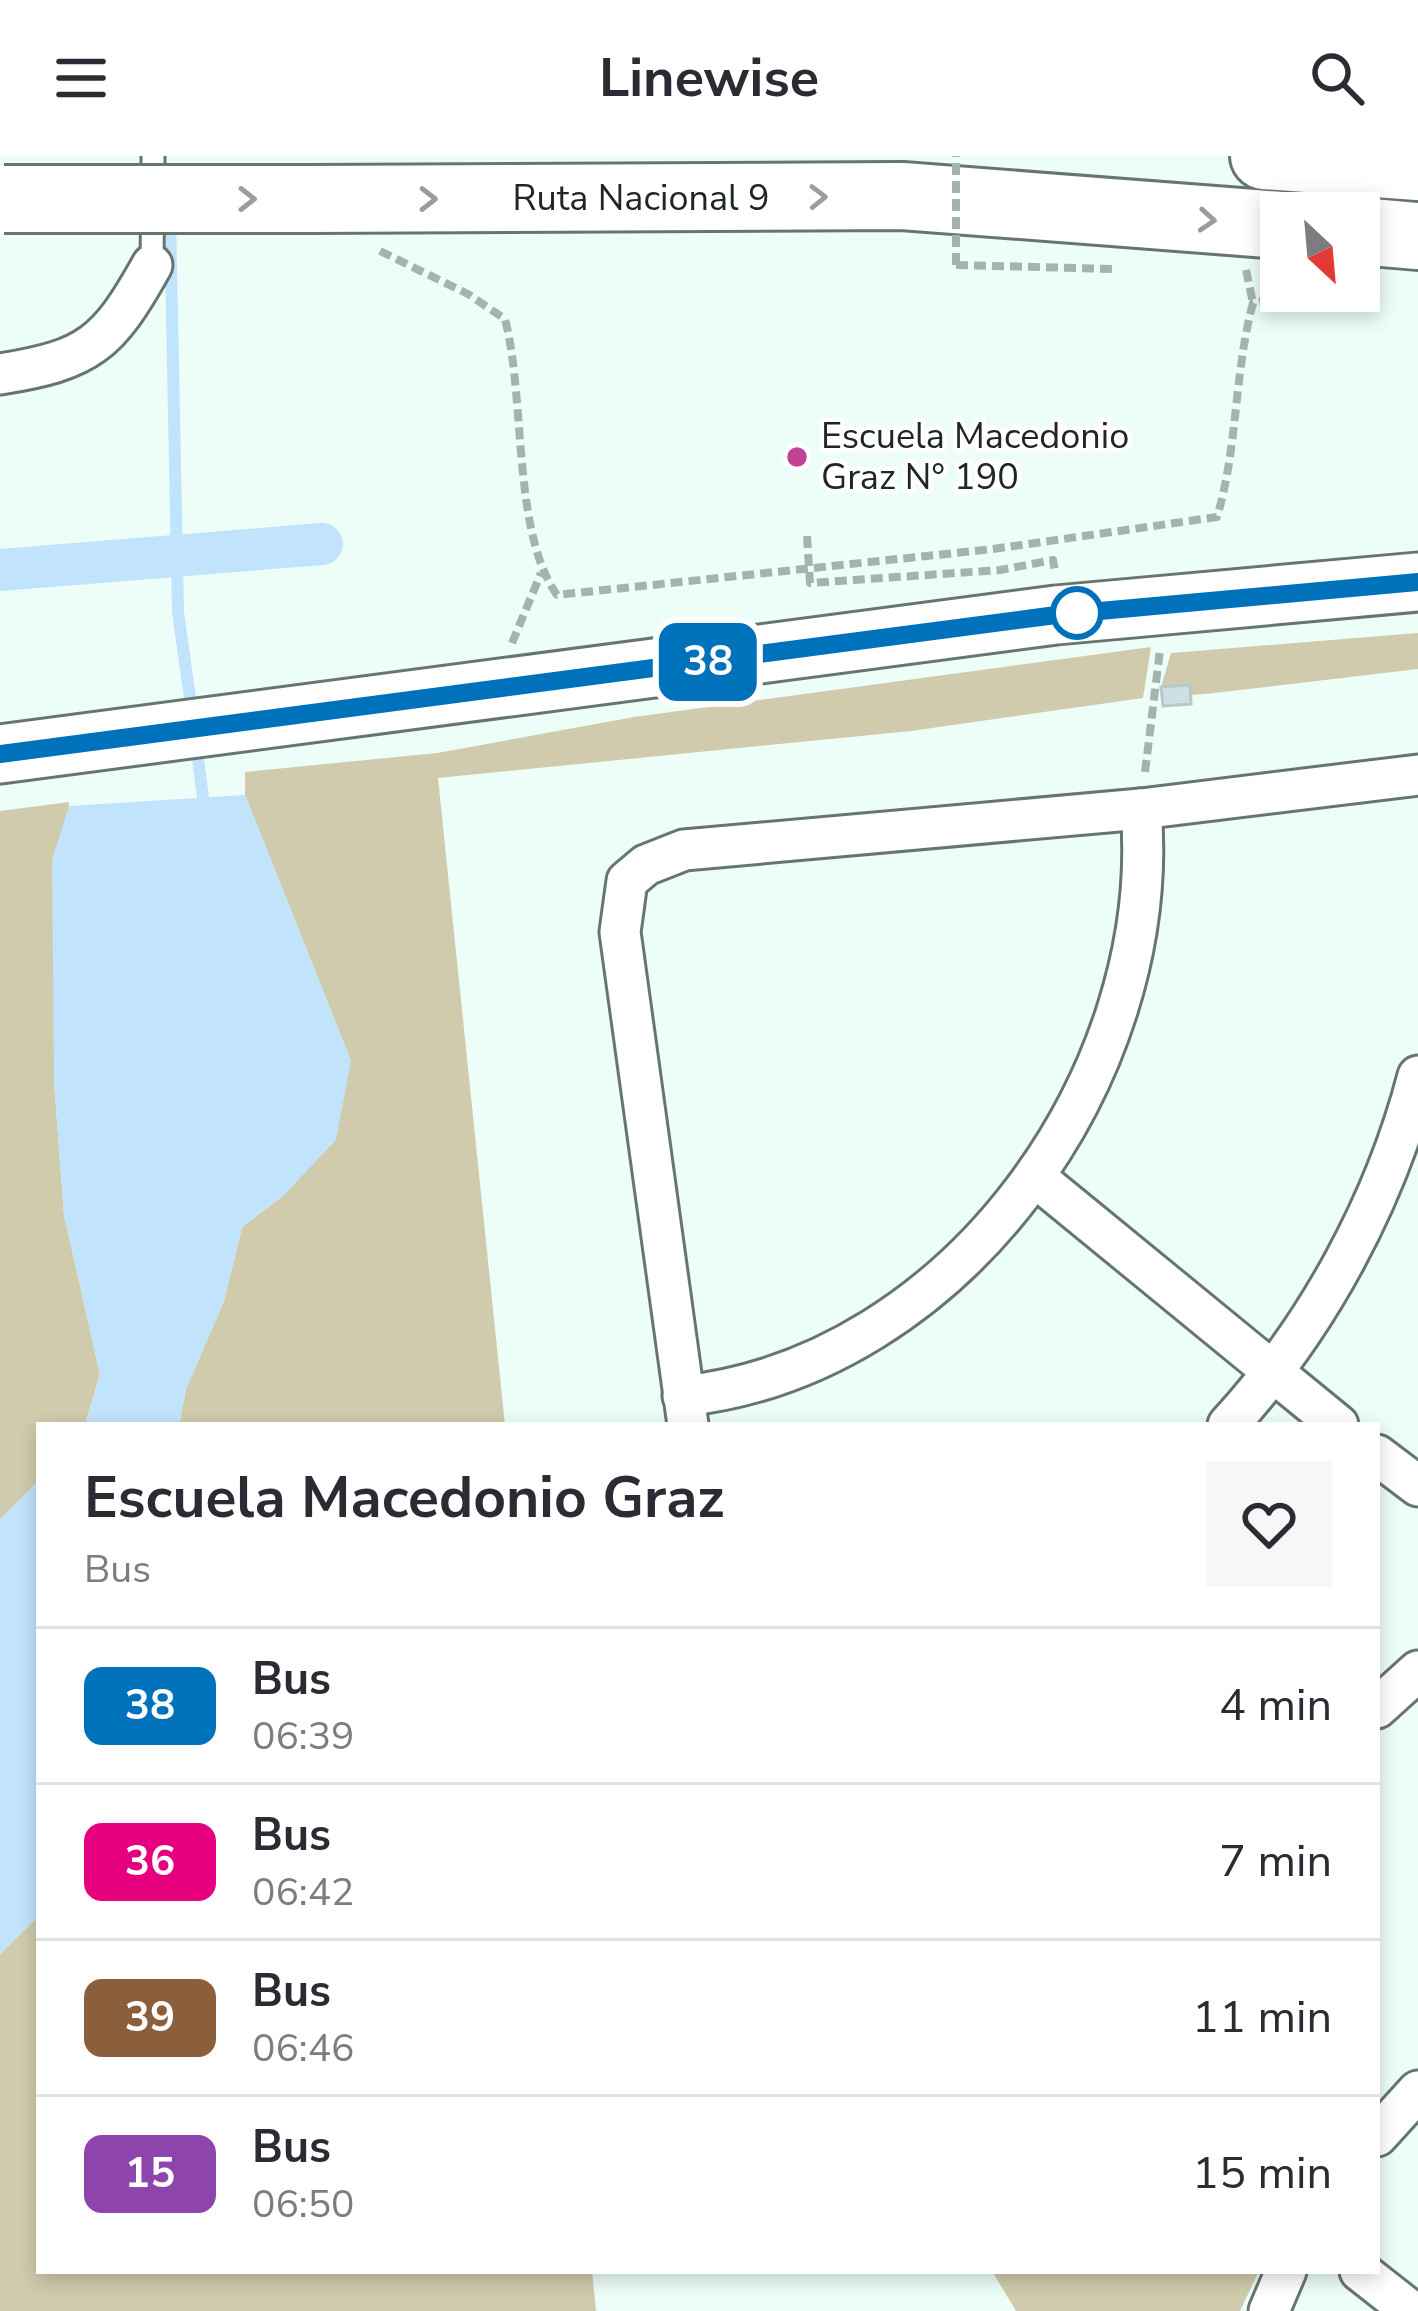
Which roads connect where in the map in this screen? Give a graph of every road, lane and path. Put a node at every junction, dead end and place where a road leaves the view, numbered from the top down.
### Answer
1 (153, 156) edge
2 (956, 156) edge
3 (1264, 156) edge
4 (1418, 166) edge
5 (2, 200) edge
6 (1380, 233) edge
7 (1418, 236) edge
8 (365, 243) dead end
9 (1260, 245) edge
10 (1260, 262) edge
11 (152, 265) joint
12 (1127, 268) dead end
13 (1260, 302) edge
14 (1253, 303) junction
15 (0, 374) edge
16 (1418, 582) edge
17 (0, 754) edge
18 (1418, 775) edge
19 (1141, 809) junction
20 (1418, 1076) edge
21 (1034, 1177) junction
22 (1274, 1370) junction
23 (686, 1411) edge
24 (1231, 1422) edge
25 (1335, 1422) edge
26 (1380, 1457) edge
27 (1418, 1486) edge
28 (1418, 1671) edge
29 (1380, 1705) edge
30 (1418, 2091) edge
31 (1380, 2133) edge
32 (1285, 2274) edge
33 (1364, 2274) edge
34 (1269, 2311) edge
35 (1411, 2311) edge

1 - 11 lane
2 - 12 path, bridge
3 - 4 highway
5 -> 9 highway, Ruta Nacional 9, bridge
6 - 7 highway
8 - 14 path
10 - 14 path
11 - 15 street
13 - 14 path
16 - 17 street
18 - 19 street
19 - 21 street
19 - 23 street
20 - 22 street
21 - 22 street
21 - 23 street
22 - 24 street
22 - 25 street
26 - 27 street
28 - 29 street
30 - 31 street
32 - 34 street
33 - 35 street

